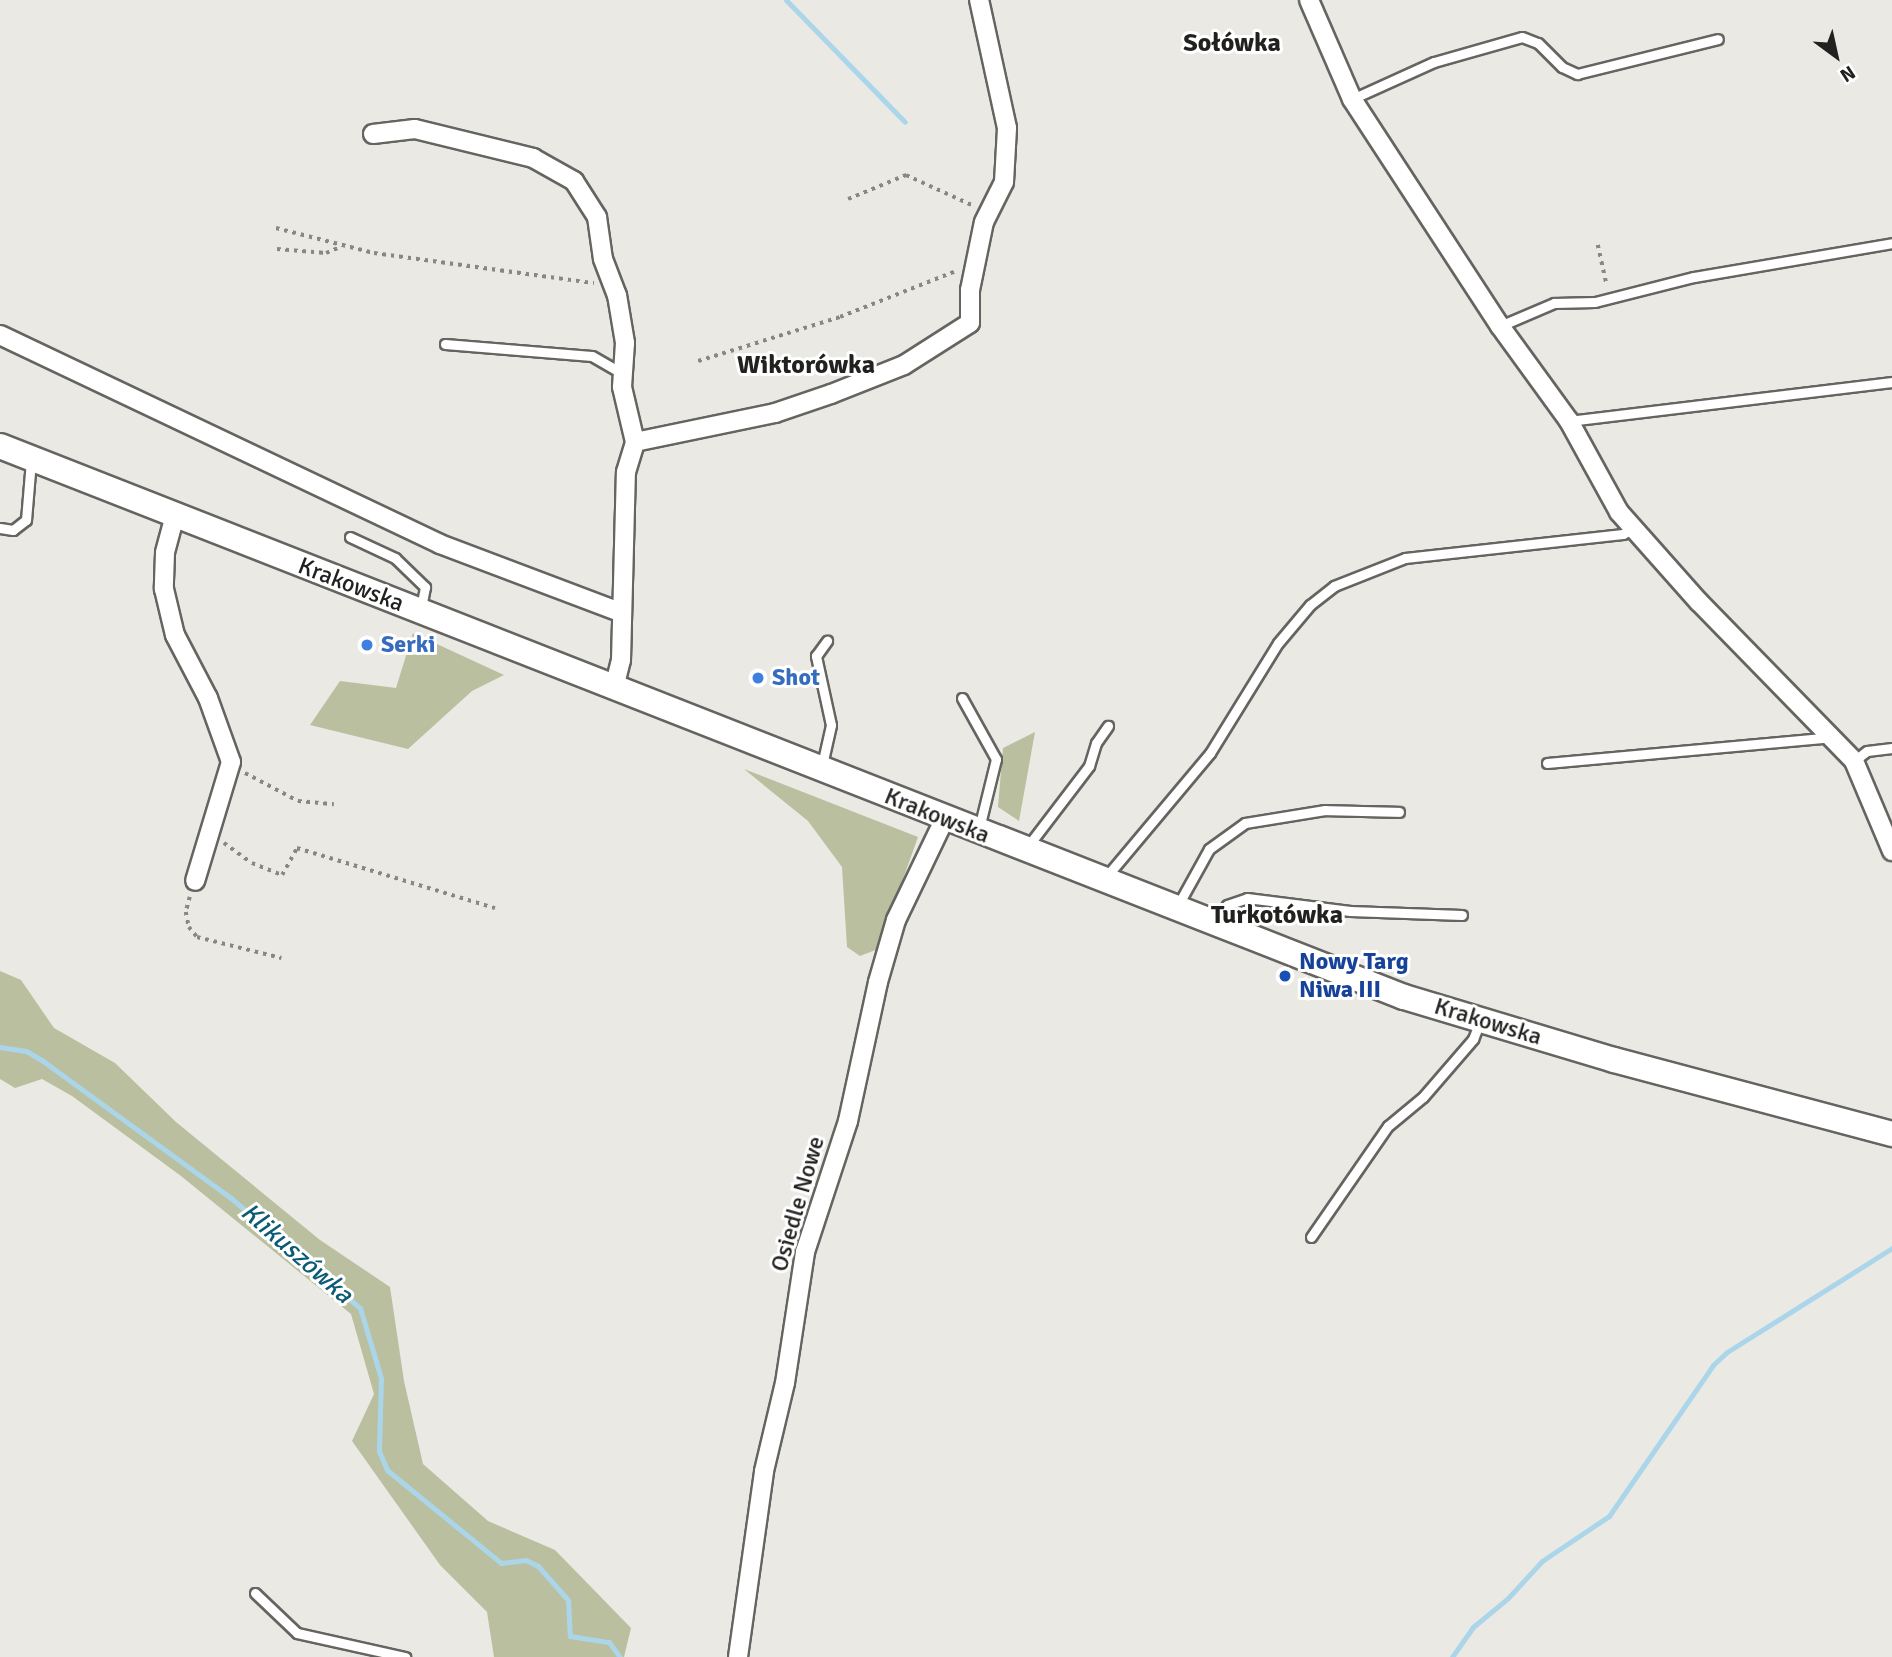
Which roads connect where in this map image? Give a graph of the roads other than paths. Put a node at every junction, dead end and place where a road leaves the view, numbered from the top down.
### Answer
1 (979, 0) edge
2 (1309, 0) edge
3 (1718, 39) dead end
4 (1352, 99) junction
5 (373, 134) dead end
6 (1892, 243) edge
7 (1500, 326) junction
8 (0, 335) edge
9 (445, 344) dead end
10 (623, 374) junction
11 (1892, 382) edge
12 (1569, 421) junction
13 (635, 442) junction
14 (0, 446) edge
15 (32, 459) junction
16 (175, 515) junction
17 (0, 528) edge
18 (1632, 529) junction
19 (350, 537) dead end
20 (420, 612) junction
21 (620, 612) junction
22 (828, 641) dead end
23 (614, 688) junction
24 (962, 698) dead end
25 (1108, 726) dead end
26 (1832, 737) junction
27 (1892, 748) edge
28 (1854, 761) junction
29 (1547, 763) dead end
30 (820, 769) junction
31 (1399, 812) dead end
32 (945, 818) junction
33 (978, 832) junction
34 (1025, 850) junction
35 (1892, 851) edge
36 (195, 881) road end
37 (1104, 881) junction
38 (1176, 909) junction
39 (1462, 915) dead end
40 (1214, 924) junction
41 (1480, 1020) junction
42 (1892, 1134) edge
43 (1311, 1237) dead end
44 (255, 1593) dead end
45 (405, 1657) edge
46 (738, 1657) edge

1 - 13 street
2 - 4 street
3 - 4 lane
4 - 7 street
5 - 10 street
6 - 7 lane
7 - 12 street
8 - 21 street
9 - 10 lane
10 - 13 street
11 - 12 lane
12 - 18 street
13 - 21 street
14 - 15 main road, Krakowska
15 - 16 main road, Krakowska
15 - 17 lane
16 - 20 main road, Krakowska
16 - 36 street
18 - 26 street
18 - 37 lane
19 - 20 lane
20 - 23 main road, Krakowska
21 - 23 street
22 - 30 lane
23 - 30 main road, Krakowska
24 - 33 lane
25 - 34 lane
26 - 28 street
26 - 29 lane
27 - 28 lane
28 - 35 street
30 - 32 main road, Krakowska
31 - 38 lane
32 - 33 main road, Krakowska
32 - 46 street, Osiedle Nowe
33 - 34 main road, Krakowska
34 - 37 main road, Krakowska
37 - 38 main road, Krakowska
38 - 40 main road, Krakowska
39 - 40 lane
40 - 41 main road, Krakowska
41 - 42 main road, Krakowska
41 - 43 lane
44 - 45 lane

